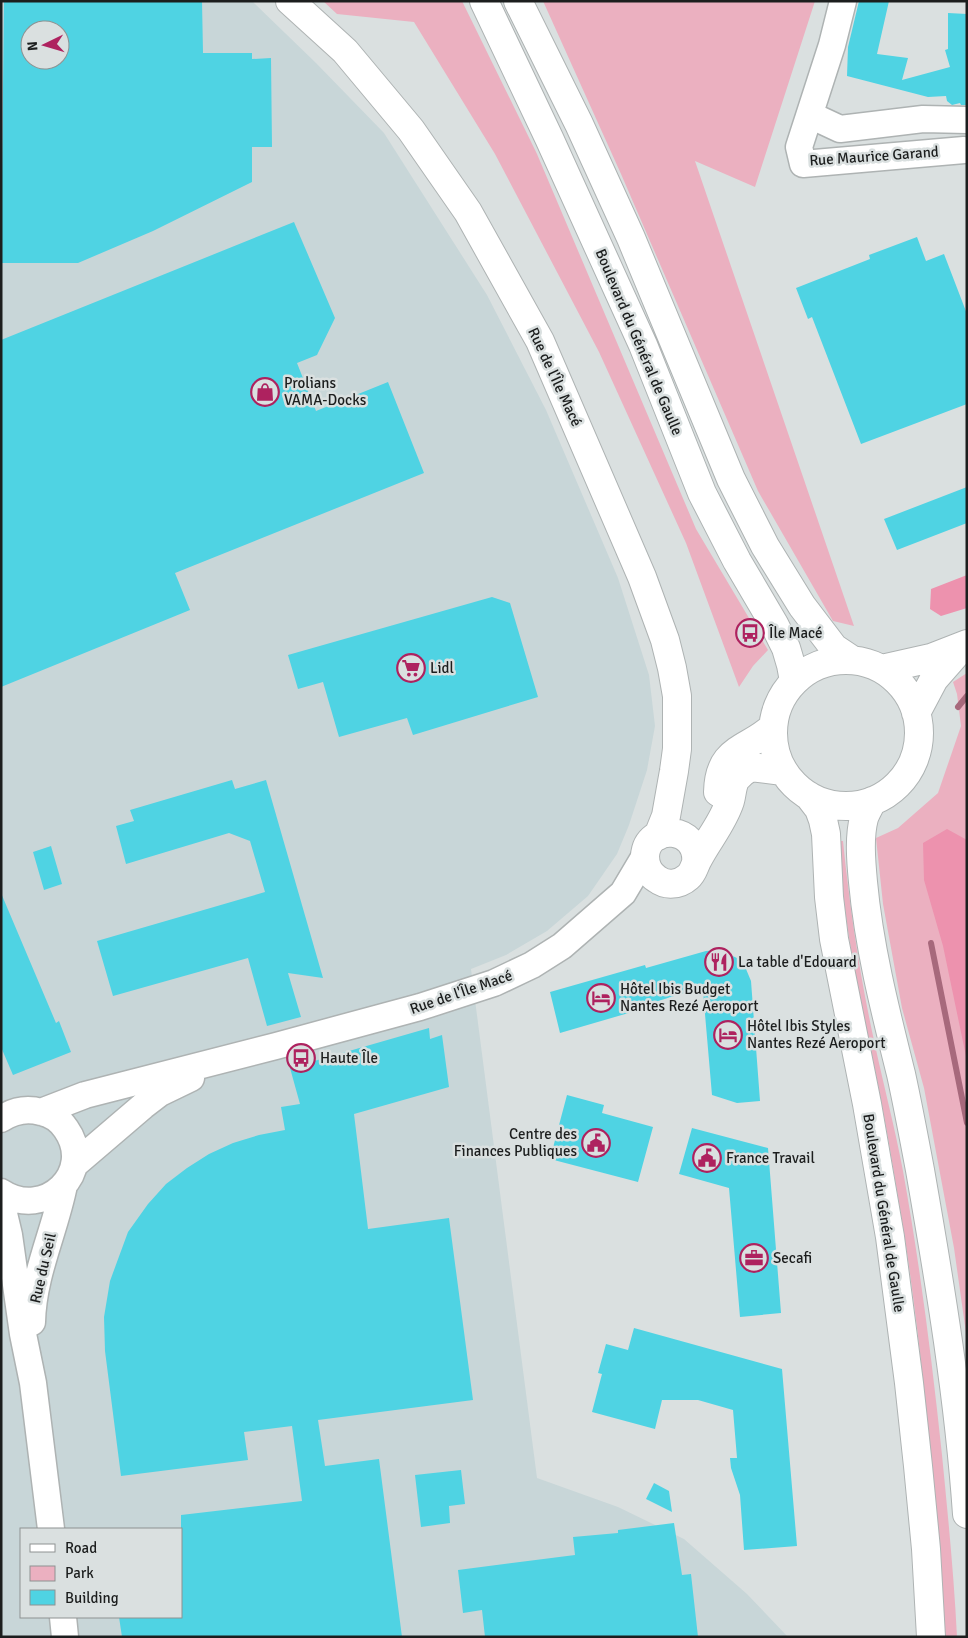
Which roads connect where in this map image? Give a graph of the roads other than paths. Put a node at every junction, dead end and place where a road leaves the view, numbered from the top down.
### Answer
1 (290, 1) edge
2 (484, 1) edge
3 (518, 1) edge
4 (843, 1) edge
5 (810, 115) junction
6 (967, 120) edge
7 (966, 147) edge
8 (966, 644) edge
9 (852, 660) junction
10 (882, 669) junction
11 (794, 681) junction
12 (916, 713) junction
13 (773, 727) junction
14 (784, 771) junction
15 (809, 796) junction
16 (872, 800) junction
17 (664, 835) junction
18 (696, 863) junction
19 (669, 884) junction
20 (623, 893) junction
21 (276, 1046) junction
22 (41, 1112) junction
23 (4, 1117) edge
24 (69, 1175) junction
25 (1, 1192) edge
26 (1, 1201) edge
27 (33, 1383) junction
28 (967, 1514) edge
29 (52, 1528) edge
30 (63, 1618) edge
31 (65, 1637) edge
32 (931, 1637) edge

1 - 17 main road, Rue de l'Île Macé
2 - 11 main road, Boulevard du Général de Gaulle
3 - 9 main road
4 - 5 street, Rue Maurice Garand
5 - 6 street, Rue Maurice Garand
5 - 7 street, Rue Maurice Garand
8 - 10 main road
8 - 12 main road
9 - 10 main road
9 - 11 main road
10 - 12 main road
11 - 13 main road
12 - 16 main road
13 - 14 main road
13 - 17 main road
14 - 15 main road
14 - 18 main road
15 - 16 main road
15 - 32 main road, Boulevard du Général de Gaulle
16 - 28 main road
17 - 18 main road
17 - 19 main road
17 - 20 street, Rue de l'Île Macé
18 - 19 main road
19 - 20 street, Rue de l'Île Macé
20 - 21 street, Rue de l'Île Macé
21 - 22 street, Rue de l'Île Macé
21 - 24 street, Rue de l'Île Macé
22 - 23 street
22 - 24 street
24 - 25 street, Rue de l'Île Macé
24 - 27 street, Rue du Seil
26 - 27 street, Rue du Seil
27 - 29 street, Rue du Seil
30 - 31 street

